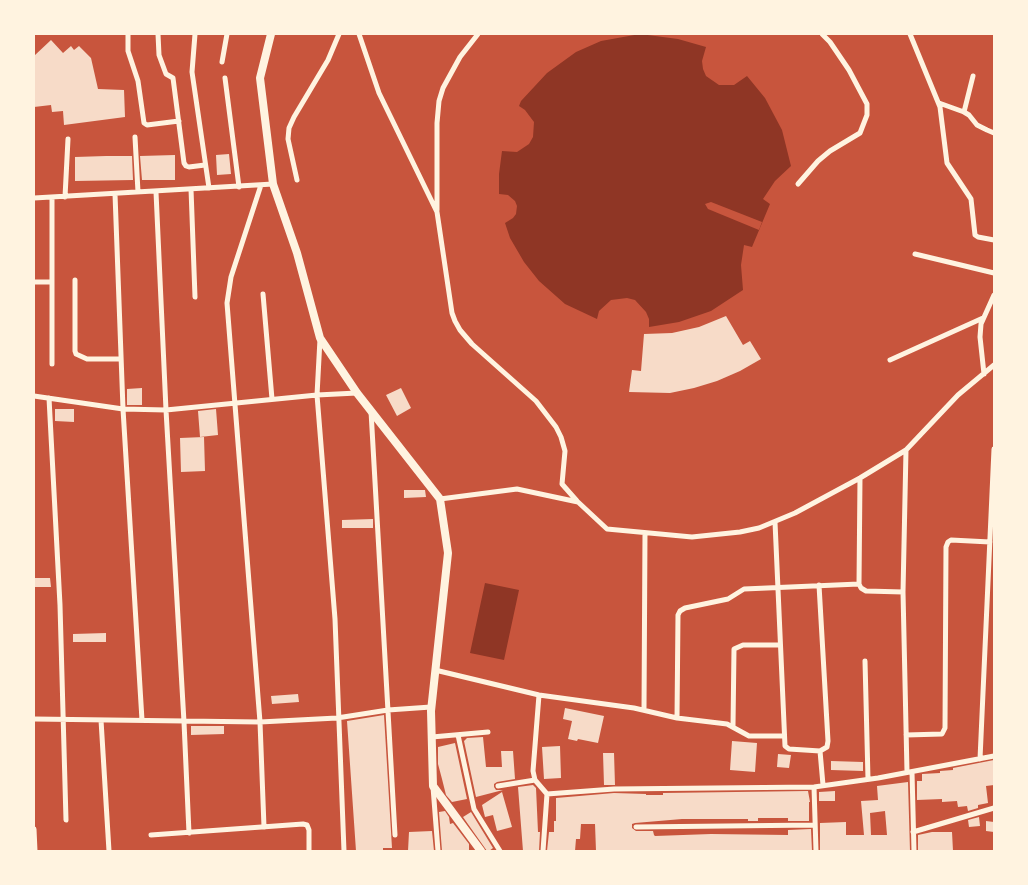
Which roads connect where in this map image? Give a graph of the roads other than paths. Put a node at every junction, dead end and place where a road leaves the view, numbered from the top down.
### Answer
1 (128, 34) edge
2 (158, 34) edge
3 (195, 34) edge
4 (227, 34) edge
5 (271, 34) edge
6 (339, 34) edge
7 (360, 34) edge
8 (478, 34) edge
9 (822, 34) edge
10 (910, 34) edge
11 (222, 62) dead end
12 (973, 76) dead end
13 (225, 78) dead end
14 (939, 103) junction
15 (964, 112) junction
16 (178, 121) junction
17 (994, 132) edge
18 (135, 137) dead end
19 (68, 139) dead end
20 (205, 165) junction
21 (296, 180) dead end
22 (274, 184) junction
23 (798, 184) dead end
24 (261, 185) junction
25 (239, 187) junction
26 (209, 188) junction
27 (190, 189) junction
28 (138, 192) junction
29 (156, 192) junction
30 (115, 194) junction
31 (65, 196) junction
32 (52, 197) junction
33 (34, 198) edge
34 (437, 212) junction
35 (994, 240) edge
36 (914, 254) dead end
37 (994, 273) edge
38 (75, 280) dead end
39 (34, 282) edge
40 (52, 282) junction
41 (263, 294) dead end
42 (994, 295) edge
43 (195, 297) dead end
44 (983, 318) junction
45 (320, 338) junction
46 (121, 359) junction
47 (890, 360) dead end
48 (52, 364) dead end
49 (994, 365) edge
50 (984, 374) junction
51 (357, 393) junction
52 (317, 395) junction
53 (34, 396) edge
54 (48, 398) junction
55 (272, 399) junction
56 (235, 402) junction
57 (123, 408) junction
58 (166, 410) junction
59 (371, 411) junction
60 (994, 449) edge
61 (906, 450) junction
62 (860, 478) junction
63 (440, 498) junction
64 (578, 502) junction
65 (775, 522) junction
66 (645, 533) junction
67 (990, 542) junction
68 (859, 584) junction
69 (819, 585) junction
70 (777, 587) junction
71 (903, 592) junction
72 (780, 645) junction
73 (865, 662) dead end
74 (435, 670) junction
75 (538, 695) junction
76 (431, 707) junction
77 (644, 709) junction
78 (388, 710) junction
79 (337, 718) junction
80 (677, 718) junction
81 (34, 719) edge
82 (63, 720) junction
83 (101, 720) junction
84 (142, 720) junction
85 (184, 722) junction
86 (260, 722) junction
87 (733, 726) junction
88 (488, 732) dead end
89 (458, 735) junction
90 (906, 735) junction
91 (432, 736) junction
92 (784, 736) junction
93 (820, 751) junction
94 (994, 756) edge
95 (980, 759) junction
96 (909, 772) junction
97 (868, 779) junction
98 (535, 780) junction
99 (433, 786) junction
100 (498, 786) dead end
101 (823, 786) junction
102 (814, 787) junction
103 (547, 794) junction
104 (994, 808) edge
105 (66, 820) dead end
106 (815, 825) junction
107 (264, 827) junction
108 (636, 827) dead end
109 (34, 829) edge
110 (913, 832) junction
111 (189, 833) junction
112 (151, 835) dead end
113 (395, 835) dead end
114 (35, 851) edge
115 (109, 851) edge
116 (309, 851) edge
117 (344, 851) edge
118 (438, 851) edge
119 (481, 851) edge
120 (500, 851) edge
121 (542, 851) edge
122 (816, 851) edge
123 (914, 851) edge

1 - 16 street
2 - 16 street
3 - 20 street
4 - 11 street
5 - 22 main road
6 - 21 street
7 - 34 street
8 - 34 street
9 - 23 street
10 - 14 street
12 - 15 street
13 - 25 street
14 - 15 street
14 - 35 street
15 - 17 street
16 - 20 street
18 - 28 street
19 - 31 street
20 - 26 street
22 - 24 street
22 - 45 main road
24 - 25 street
24 - 56 street
25 - 26 street
26 - 27 street
27 - 29 street
27 - 43 street
28 - 29 street
28 - 30 street
29 - 58 street
30 - 31 street
30 - 46 street
31 - 32 street
32 - 33 street
32 - 40 street
34 - 64 street
36 - 37 street
38 - 46 street
39 - 40 street
40 - 48 street
41 - 55 street
42 - 44 street
44 - 47 street
44 - 50 street
45 - 51 main road
45 - 52 street
46 - 57 street
49 - 50 street
50 - 61 street
51 - 52 street
51 - 59 main road
52 - 55 street
52 - 79 street
53 - 54 street
54 - 57 street
54 - 82 street
55 - 56 street
56 - 58 street
56 - 86 street
57 - 58 street
57 - 84 street
58 - 85 street
59 - 63 main road
59 - 78 street
60 - 67 street
61 - 62 street
61 - 71 street
62 - 65 street
62 - 68 street
63 - 64 street
63 - 74 main road
64 - 66 street
65 - 66 street
65 - 70 street
66 - 77 street
67 - 90 street
67 - 95 street
68 - 69 street
68 - 71 street
69 - 70 street
69 - 93 street
70 - 72 street
70 - 80 street
71 - 90 street
72 - 87 street
72 - 92 street
73 - 97 street
74 - 75 street
74 - 76 main road
75 - 77 street
75 - 98 street
76 - 78 street
76 - 91 main road
77 - 80 street
78 - 79 street
78 - 113 street
79 - 86 street
79 - 117 street
80 - 87 street
81 - 82 street
82 - 83 street
82 - 105 street
83 - 84 street
83 - 115 street
84 - 85 street
85 - 86 street
85 - 111 street
86 - 107 street
87 - 92 street
88 - 89 street
89 - 91 street
89 - 120 street
90 - 96 street
91 - 99 main road
92 - 93 street
93 - 101 street
94 - 95 street
95 - 96 street
96 - 97 street
96 - 110 street
97 - 101 street
98 - 100 street
98 - 103 street
99 - 118 street
99 - 119 main road
101 - 102 street
102 - 103 street
102 - 106 street
103 - 121 street
104 - 110 street
106 - 108 street
106 - 122 street
107 - 111 street
107 - 116 street
109 - 114 street
110 - 123 street
111 - 112 street

